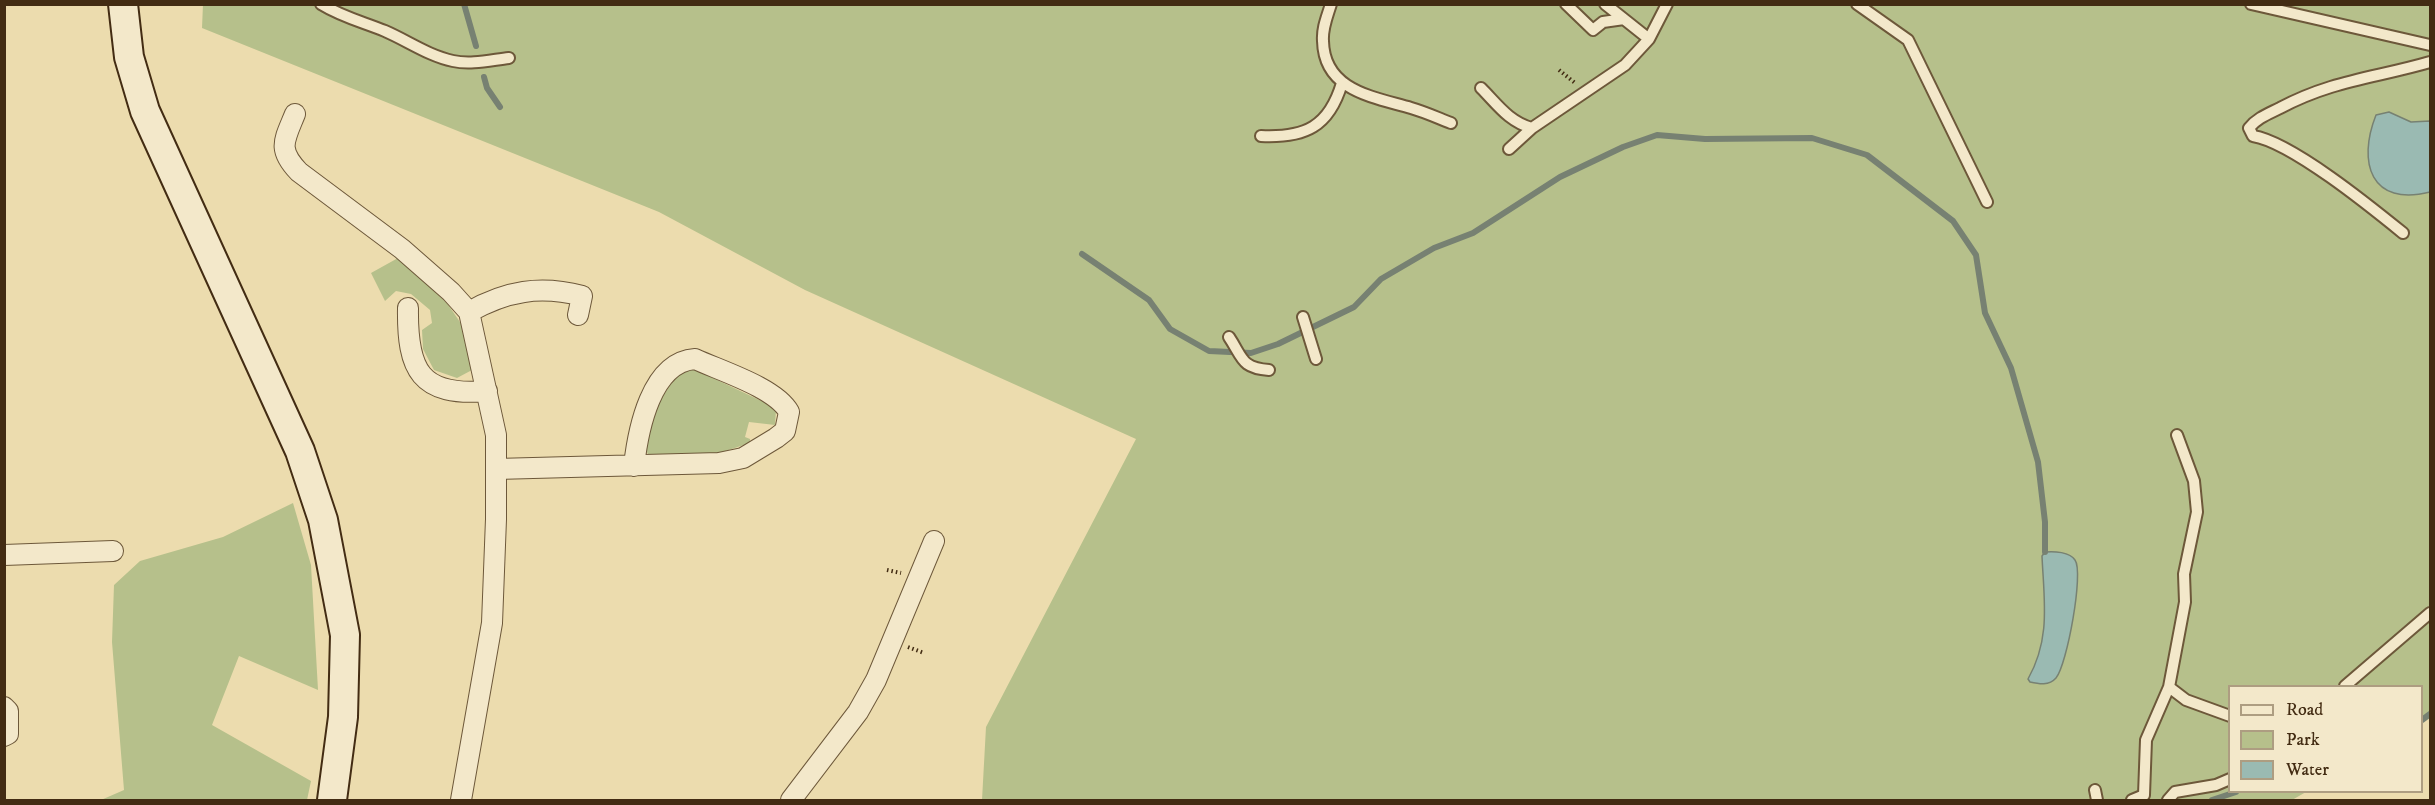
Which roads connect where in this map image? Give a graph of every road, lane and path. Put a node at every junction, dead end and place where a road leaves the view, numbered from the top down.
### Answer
1 (123, 4) edge
2 (321, 4) edge
3 (1330, 4) edge
4 (1566, 4) edge
5 (1605, 4) edge
6 (1667, 4) edge
7 (1857, 4) edge
8 (2251, 4) edge
9 (1624, 19) junction
10 (1649, 39) junction
11 (2430, 45) edge
12 (509, 58) dead end
13 (2430, 62) edge
14 (1342, 83) junction
15 (1480, 88) dead end
16 (295, 114) dead end
17 (1451, 123) dead end
18 (1532, 128) junction
19 (1261, 136) dead end
20 (1509, 149) dead end
21 (1988, 202) dead end
22 (2403, 234) dead end
23 (408, 308) dead end
24 (469, 312) junction
25 (578, 315) dead end
26 (1304, 319) dead end
27 (1232, 342) dead end
28 (1316, 359) dead end
29 (1269, 370) dead end
30 (487, 391) junction
31 (2177, 435) dead end
32 (634, 466) junction
33 (496, 469) junction
34 (934, 542) dead end
35 (114, 551) dead end
36 (4, 555) edge
37 (2430, 613) edge
38 (2347, 685) edge
39 (2169, 687) junction
40 (4, 707) edge
41 (2228, 716) edge
42 (4, 736) edge
43 (2228, 780) edge
44 (332, 801) edge
45 (461, 801) edge
46 (791, 801) edge
47 (2132, 801) edge
48 (2168, 801) edge

1 - 44 main road
2 - 12 lane
3 - 14 lane
4 - 9 lane
5 - 9 lane
6 - 10 lane
7 - 21 lane
8 - 11 lane
9 - 10 lane
10 - 18 lane
13 - 22 lane
14 - 17 lane
14 - 19 lane
15 - 18 lane
16 - 24 street
18 - 20 lane
23 - 30 street
24 - 25 street
24 - 30 street
26 - 28 lane
27 - 29 lane
30 - 33 street
31 - 39 lane
32 - 32 street
32 - 33 street
33 - 45 street
34 - 46 street
35 - 36 street
37 - 38 lane
39 - 41 lane
39 - 47 lane
40 - 42 street
43 - 48 lane

